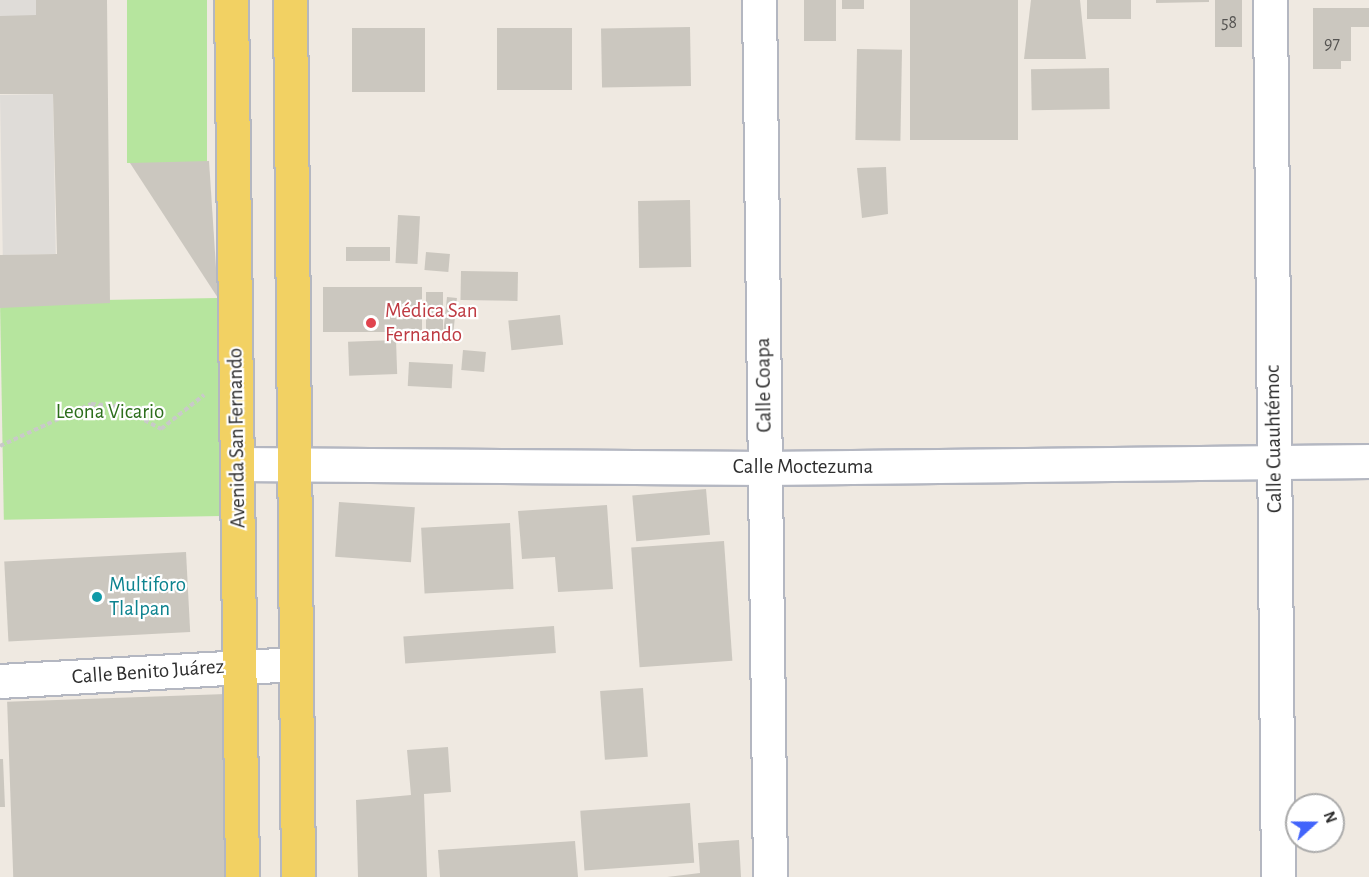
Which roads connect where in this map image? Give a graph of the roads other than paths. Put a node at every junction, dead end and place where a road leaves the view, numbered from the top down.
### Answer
1 (231, 0) edge
2 (290, 0) edge
3 (759, 0) edge
4 (1270, 0) edge
5 (1369, 461) edge
6 (296, 462) junction
7 (1274, 463) junction
8 (238, 464) junction
9 (765, 468) junction
10 (296, 664) junction
11 (239, 666) junction
12 (0, 681) edge
13 (242, 877) edge
14 (298, 877) edge
15 (770, 877) edge
16 (1278, 877) edge

1 - 8 main road, Avenida San Fernando
2 - 6 main road
3 - 9 street, Calle Coapa
4 - 7 street, Calle Cuauhtémoc
5 - 7 street, Calle Moctezuma
6 - 8 street, Calle Moctezuma
6 - 9 street, Calle Moctezuma
6 - 10 main road
7 - 9 street, Calle Moctezuma
7 - 16 street, Calle Cuauhtémoc
8 - 11 main road, Avenida San Fernando
9 - 15 street, Calle Coapa
10 - 11 street, Calle Benito Juárez
10 - 14 main road
11 - 12 street, Calle Benito Juárez
11 - 13 main road, Avenida San Fernando

